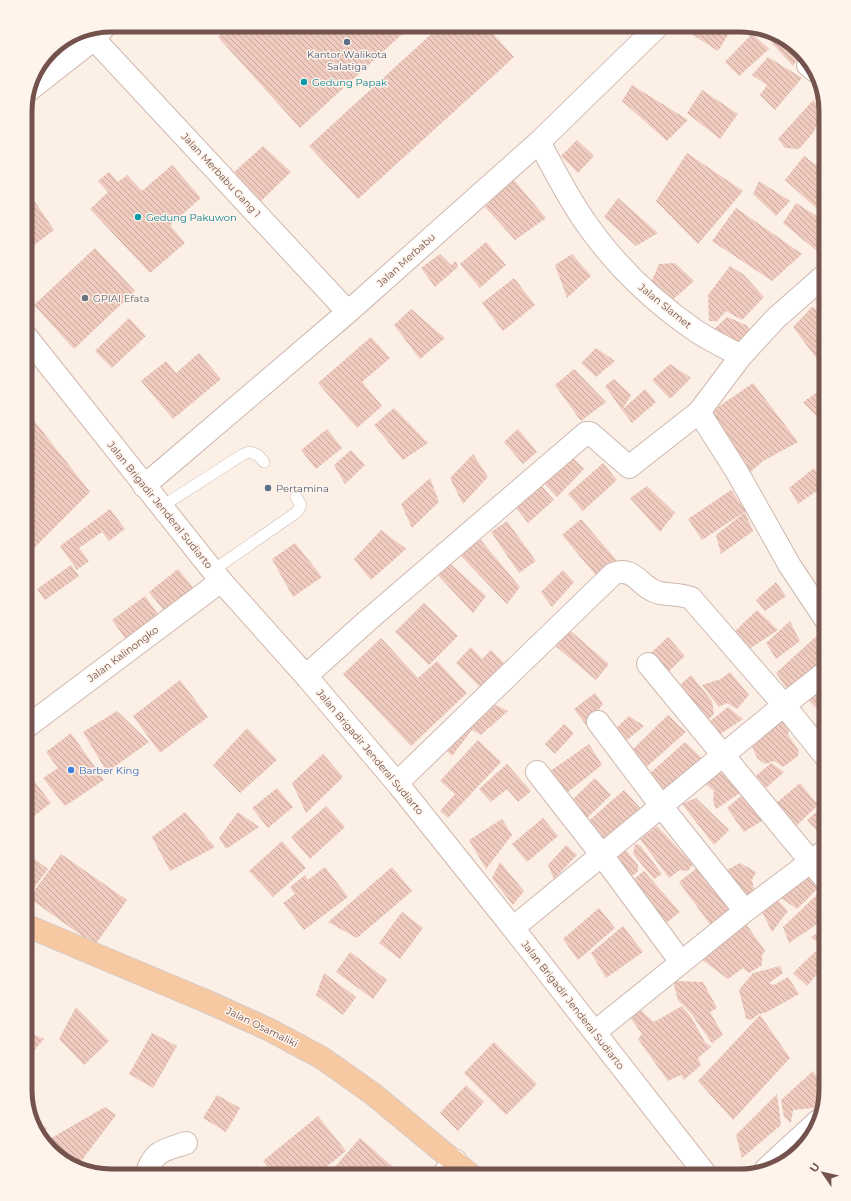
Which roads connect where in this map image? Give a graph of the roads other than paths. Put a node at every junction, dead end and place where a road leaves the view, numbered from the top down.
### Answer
1 (652, 32) edge
2 (100, 33) edge
3 (37, 84) edge
4 (539, 142) junction
5 (819, 280) edge
6 (348, 312) junction
7 (32, 344) edge
8 (741, 356) junction
9 (699, 412) junction
10 (264, 462) dead end
11 (144, 486) junction
12 (296, 497) dead end
13 (161, 507) junction
14 (216, 576) junction
15 (819, 610) edge
16 (648, 664) dead end
17 (306, 676) junction
18 (819, 678) edge
19 (784, 705) junction
20 (32, 722) edge
21 (598, 722) dead end
22 (819, 748) edge
23 (724, 756) junction
24 (537, 772) dead end
25 (397, 783) junction
26 (662, 806) junction
27 (601, 854) junction
28 (819, 855) edge
29 (745, 911) junction
30 (32, 928) edge
31 (513, 928) junction
32 (681, 962) junction
33 (595, 1032) junction
34 (807, 1132) edge
35 (186, 1144) dead end
36 (776, 1160) edge
37 (449, 1168) edge
38 (148, 1169) edge
39 (702, 1169) edge

1 - 4 street, Jalan Merbabu
2 - 3 street
2 - 6 street, Jalan Merbabu Gang 1
4 - 6 street, Jalan Merbabu
4 - 8 street, Jalan Slamet
5 - 8 street
6 - 11 street, Jalan Merbabu
7 - 11 street, Jalan Brigadir Jenderal Sudiarto
8 - 9 street
9 - 15 street
9 - 17 street
10 - 13 lane
11 - 13 street, Jalan Brigadir Jenderal Sudiarto
12 - 14 lane
13 - 14 street, Jalan Brigadir Jenderal Sudiarto
14 - 17 street, Jalan Brigadir Jenderal Sudiarto
14 - 20 street, Jalan Kalinongko
16 - 23 street
17 - 25 street, Jalan Brigadir Jenderal Sudiarto
18 - 19 street
19 - 22 street
19 - 23 street
19 - 25 street
21 - 26 street
23 - 26 street
23 - 28 street
24 - 27 street
25 - 31 street, Jalan Brigadir Jenderal Sudiarto
26 - 27 street
26 - 29 street
27 - 31 street
27 - 32 street
28 - 29 street
29 - 32 street
30 - 37 main road, Jalan Osamaliki
31 - 33 street, Jalan Brigadir Jenderal Sudiarto
32 - 33 street
33 - 39 street, Jalan Brigadir Jenderal Sudiarto
34 - 36 street
35 - 38 street

